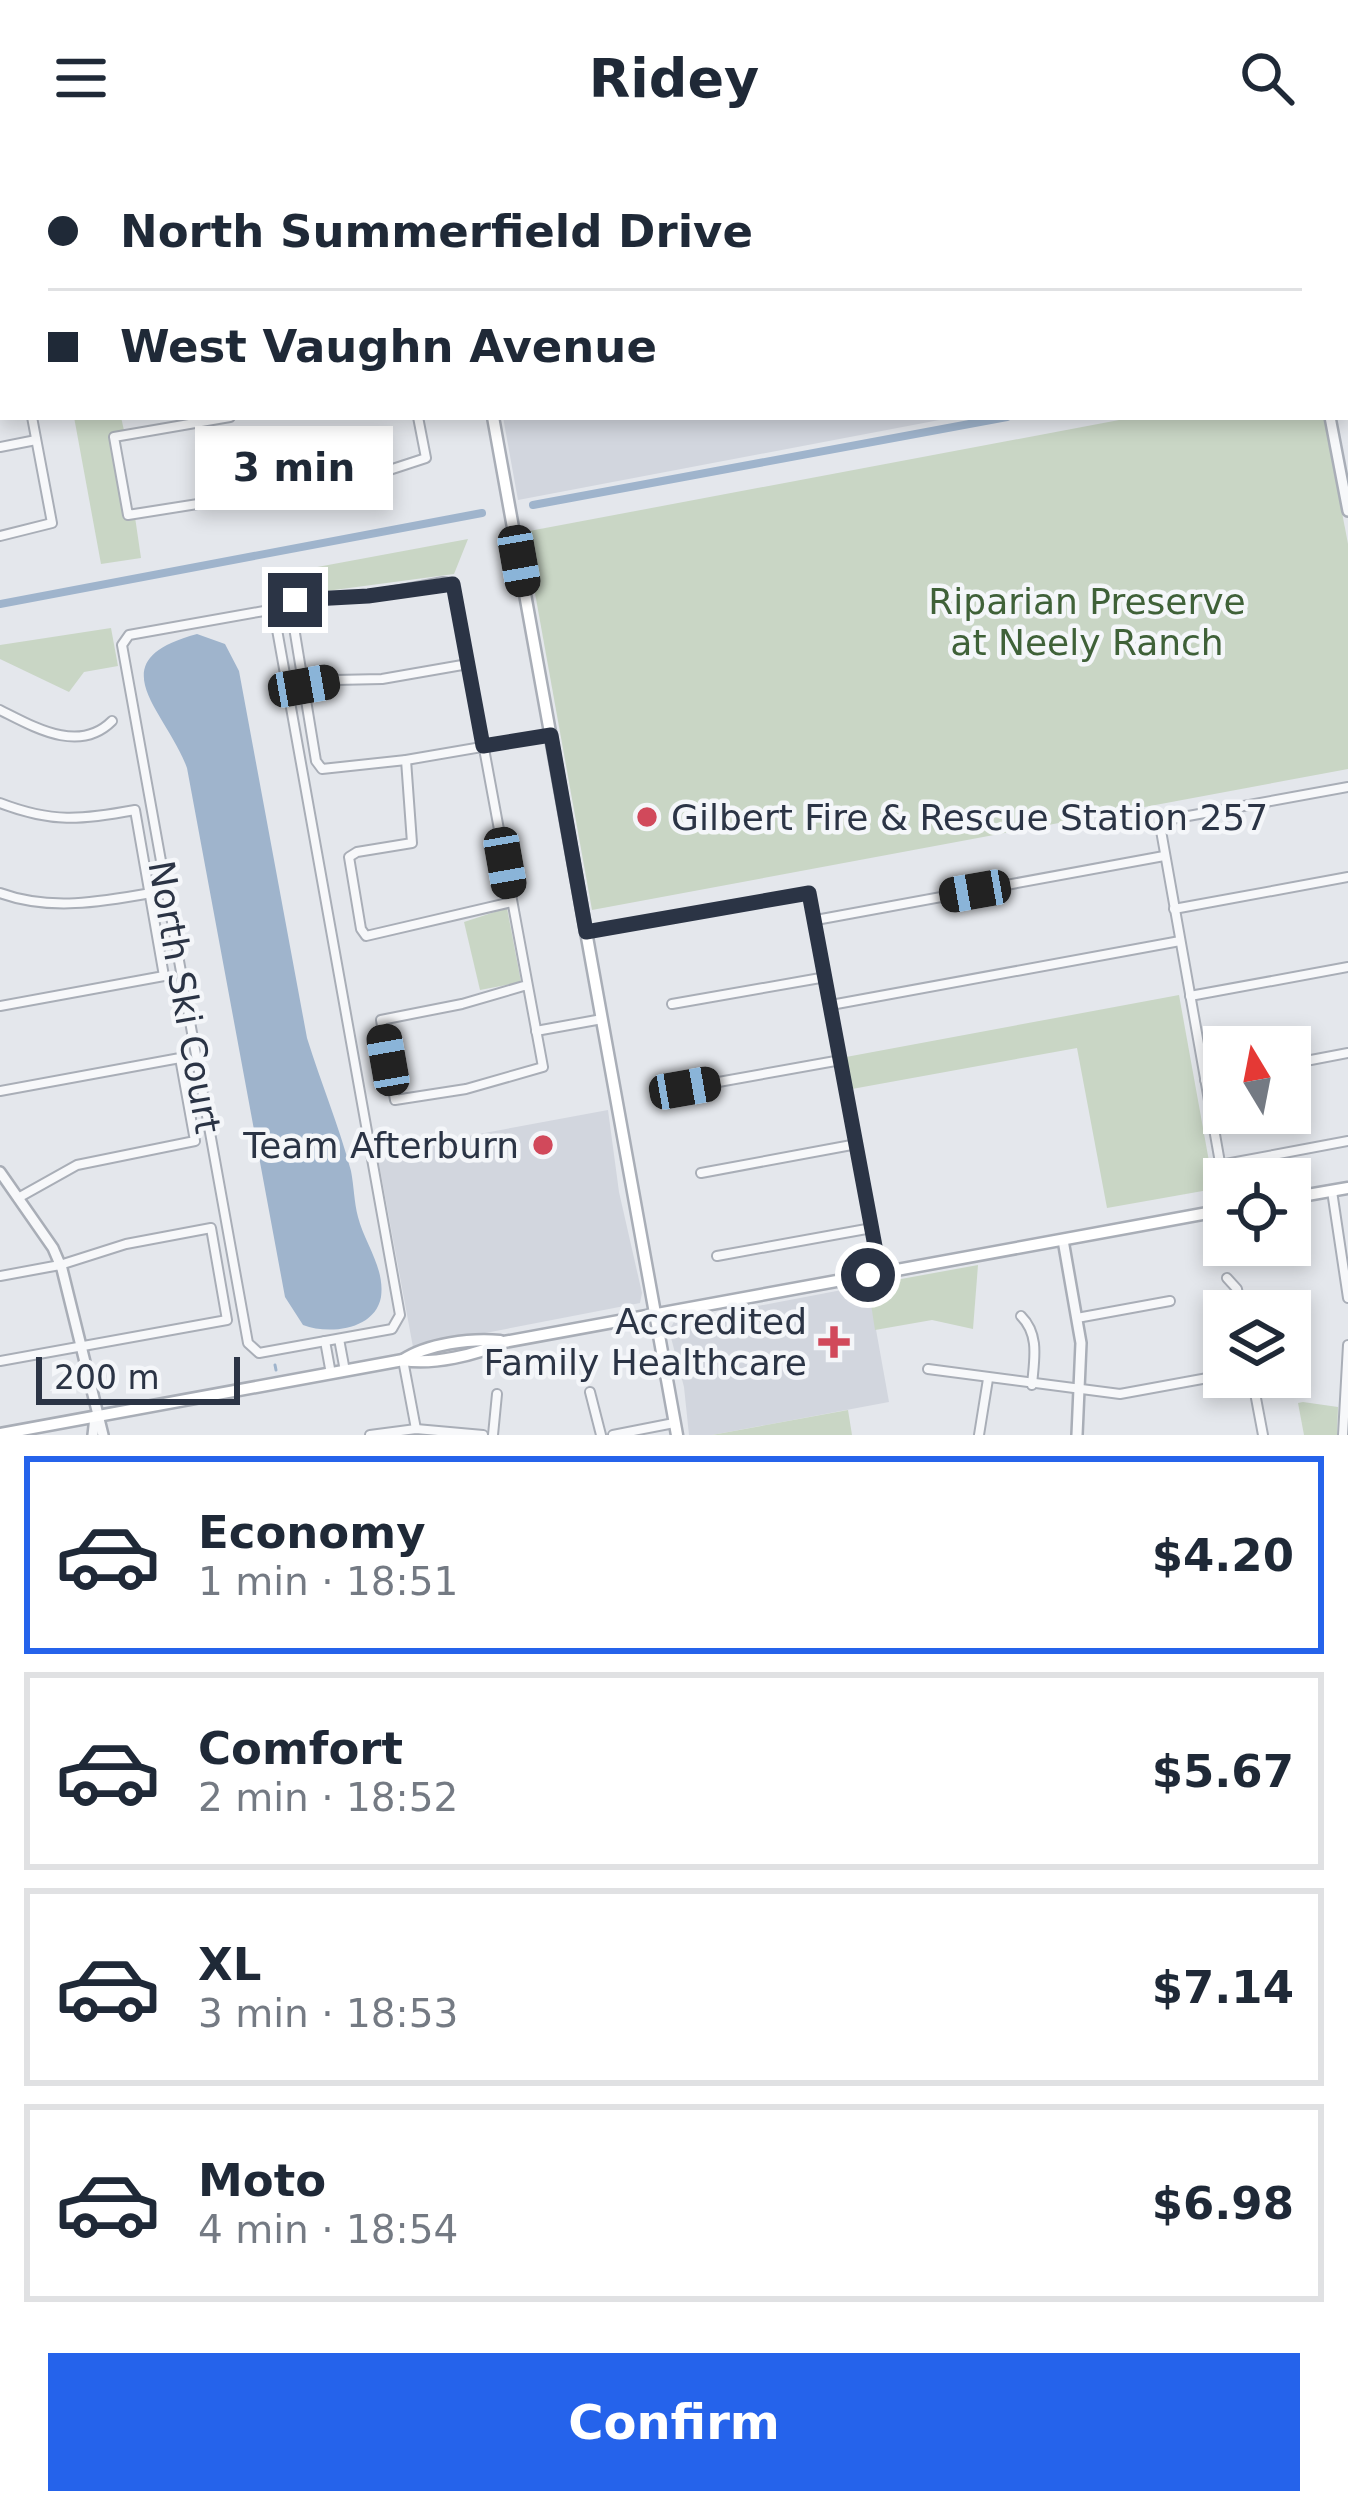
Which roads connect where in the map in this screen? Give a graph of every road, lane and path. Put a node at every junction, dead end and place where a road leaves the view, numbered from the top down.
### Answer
1 (33, 420) edge
2 (213, 420) edge
3 (419, 420) edge
4 (494, 420) edge
5 (1331, 420) edge
6 (36, 440) junction
7 (0, 446) edge
8 (1348, 511) edge
9 (0, 536) edge
10 (468, 664) junction
11 (304, 686) junction
12 (0, 710) edge
13 (112, 721) dead end
14 (551, 735) junction
15 (483, 746) junction
16 (406, 760) junction
17 (1348, 787) edge
18 (0, 803) edge
19 (1164, 856) junction
20 (1348, 878) edge
21 (0, 893) edge
22 (151, 893) junction
23 (512, 902) junction
24 (1174, 909) junction
25 (816, 920) junction
26 (586, 932) junction
27 (1180, 941) junction
28 (1348, 967) edge
29 (826, 977) junction
30 (527, 985) junction
31 (1190, 996) junction
32 (672, 1004) dead end
33 (831, 1005) junction
34 (0, 1006) edge
35 (602, 1019) junction
36 (536, 1030) junction
37 (1348, 1053) edge
38 (841, 1060) junction
39 (1311, 1060) edge
40 (1203, 1069) edge
41 (685, 1088) dead end
42 (0, 1091) edge
43 (1348, 1142) edge
44 (857, 1144) junction
45 (1259, 1158) edge
46 (0, 1172) edge
47 (701, 1173) dead end
48 (1348, 1188) edge
49 (1332, 1191) junction
50 (1311, 1194) edge
51 (18, 1198) junction
52 (1203, 1214) edge
53 (872, 1228) junction
54 (1063, 1240) junction
55 (717, 1256) dead end
56 (1346, 1258) edge
57 (61, 1265) junction
58 (880, 1273) junction
59 (0, 1276) edge
60 (1227, 1278) dead end
61 (1237, 1290) edge
62 (1348, 1298) edge
63 (1170, 1301) dead end
64 (657, 1314) junction
65 (1021, 1316) dead end
66 (1077, 1318) junction
67 (339, 1339) junction
68 (326, 1341) junction
69 (1348, 1345) edge
70 (82, 1346) junction
71 (403, 1360) junction
72 (0, 1361) edge
73 (928, 1369) dead end
74 (338, 1372) junction
75 (988, 1378) junction
76 (1203, 1379) edge
77 (1032, 1384) junction
78 (1080, 1390) junction
79 (590, 1392) dead end
80 (497, 1394) dead end
81 (1256, 1398) edge
82 (95, 1417) junction
83 (416, 1429) junction
84 (675, 1429) edge
85 (0, 1434) edge
86 (93, 1435) edge
87 (103, 1435) edge
88 (370, 1435) edge
89 (483, 1435) edge
90 (493, 1435) edge
91 (601, 1435) edge
92 (613, 1435) edge
93 (979, 1435) edge
94 (1077, 1435) edge
95 (1263, 1435) edge
96 (1343, 1435) edge

1 - 6 street
2 - 3 street
4 - 14 main road
5 - 8 street
6 - 7 street
6 - 9 street
10 - 11 street
10 - 11 street
10 - 15 street
11 - 16 street
12 - 13 street
14 - 15 street
14 - 26 main road
15 - 16 street
15 - 23 street
16 - 23 street
17 - 19 street
18 - 22 street
19 - 24 street
19 - 25 street
20 - 24 street
21 - 22 street
22 - 34 street
23 - 30 street
24 - 27 street
25 - 26 street
25 - 29 street
26 - 35 main road
27 - 31 street
27 - 33 street
28 - 31 street
29 - 32 street
29 - 33 street
30 - 36 street
30 - 36 street
31 - 40 street
33 - 38 street
35 - 36 street
35 - 64 main road
37 - 39 street
38 - 41 street
38 - 44 street
42 - 51 street
43 - 45 street
44 - 47 street
44 - 53 street
46 - 51 street
48 - 49 main road
49 - 50 main road
49 - 56 street
51 - 57 street
52 - 54 main road
53 - 55 street
53 - 58 street
54 - 58 main road
54 - 66 street
56 - 62 street
57 - 59 street
57 - 70 street
57 - 70 street
58 - 64 main road
60 - 61 street
63 - 66 street
64 - 71 main road
64 - 84 main road
65 - 77 street
66 - 78 street
67 - 68 street
67 - 68 street, North Ski Court
67 - 74 street
68 - 74 street
69 - 96 street
70 - 72 street
70 - 82 street
71 - 74 main road
71 - 83 street
73 - 75 street
74 - 82 main road
75 - 77 street
75 - 93 street
76 - 78 street
77 - 78 street
78 - 94 street
79 - 91 street
80 - 90 street
81 - 95 street
82 - 85 main road
82 - 86 street
82 - 87 street
83 - 88 street
83 - 89 street
84 - 92 street

